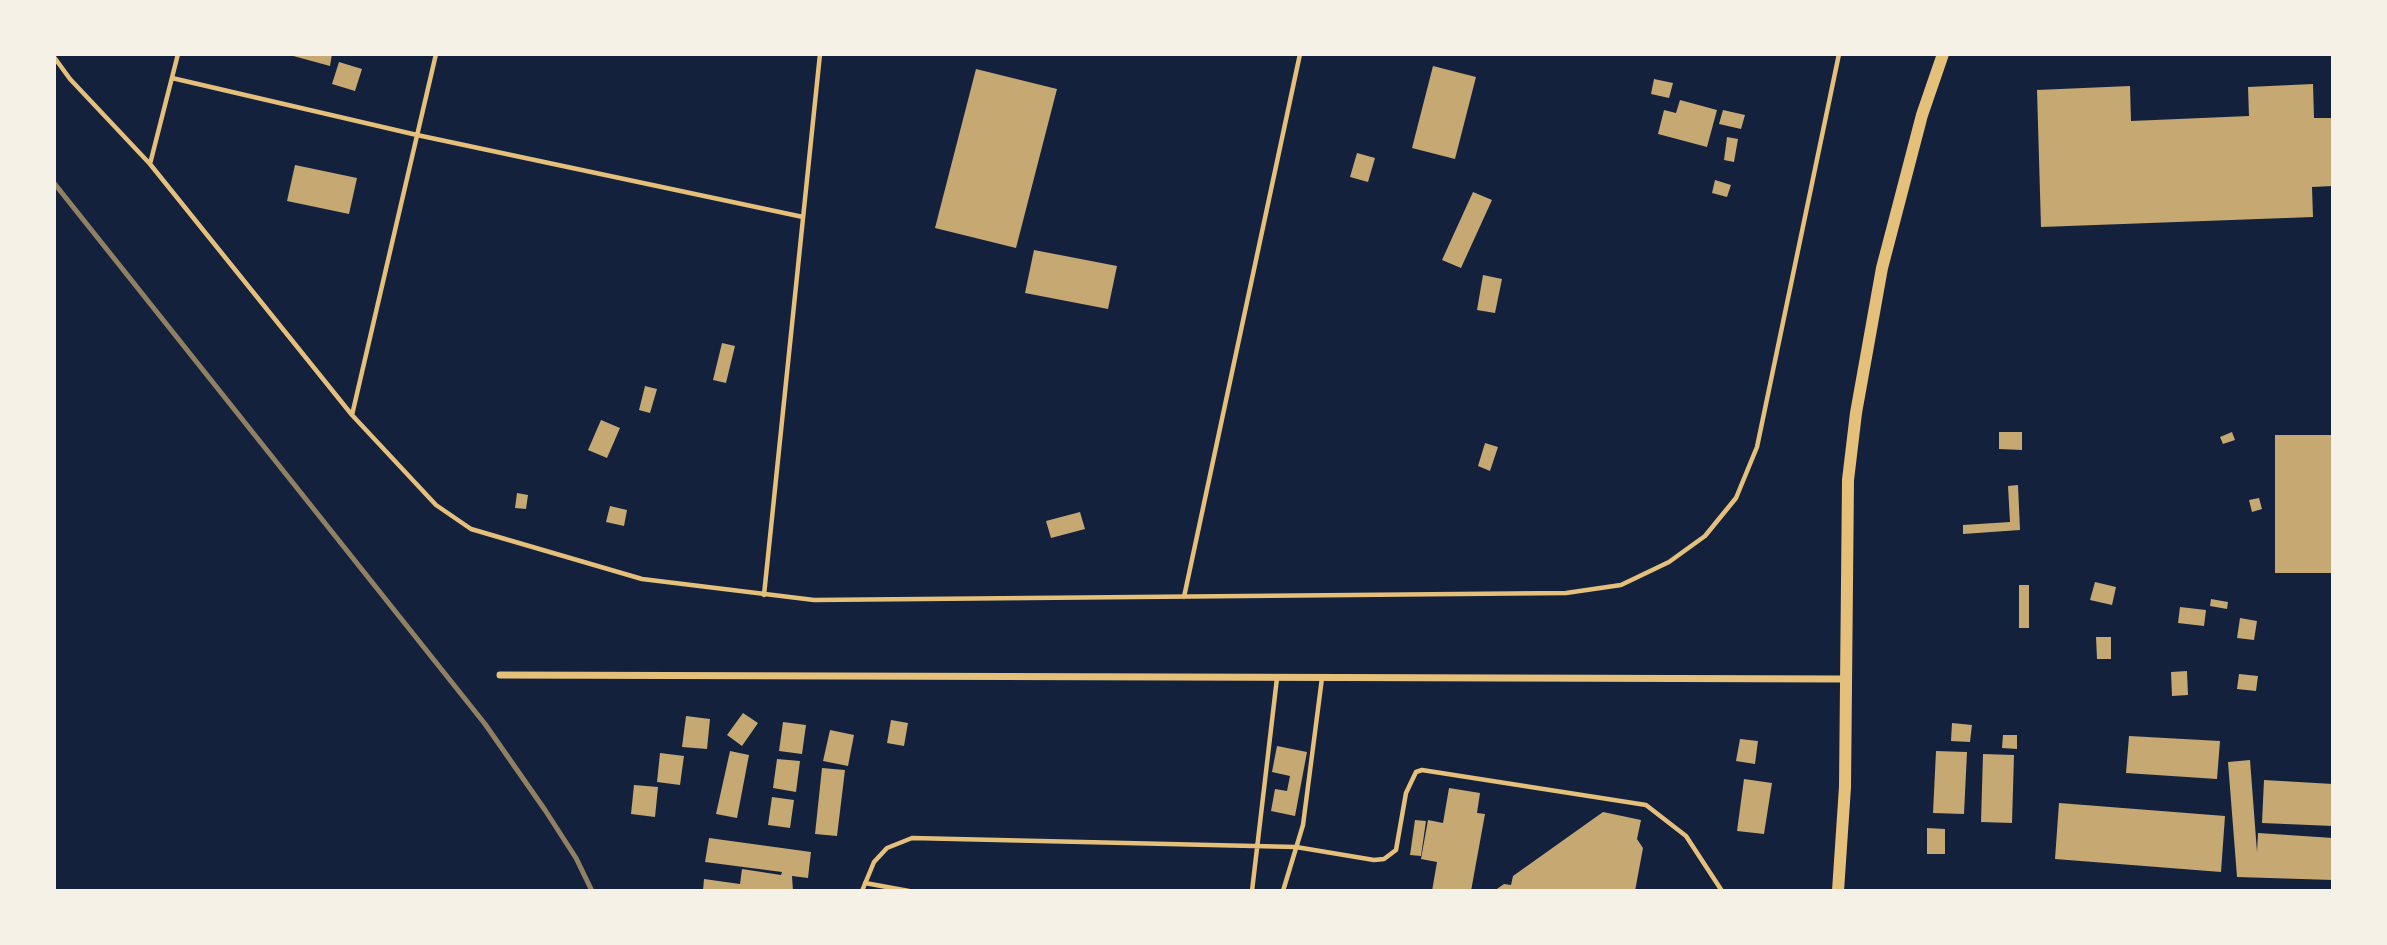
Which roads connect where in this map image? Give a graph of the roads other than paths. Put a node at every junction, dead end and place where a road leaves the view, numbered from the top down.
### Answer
1 (178, 54) edge
2 (436, 54) edge
3 (820, 54) edge
4 (1300, 54) edge
5 (1839, 54) edge
6 (1943, 54) edge
7 (54, 57) edge
8 (172, 78) junction
9 (417, 135) junction
10 (150, 164) junction
11 (803, 217) junction
12 (352, 415) junction
13 (764, 595) junction
14 (1184, 597) junction
15 (500, 675) dead end
16 (1276, 678) junction
17 (1322, 678) junction
18 (1844, 679) junction
19 (1255, 845) junction
20 (1296, 847) junction
21 (865, 883) junction
22 (862, 891) edge
23 (909, 891) edge
24 (1252, 891) edge
25 (1283, 891) edge
26 (1722, 891) edge
27 (1838, 891) edge

1 - 8 lane
2 - 9 lane
3 - 11 lane
4 - 14 lane
5 - 14 lane
6 - 18 main road
7 - 10 lane
8 - 9 lane
8 - 10 lane
9 - 11 lane
9 - 12 lane
10 - 12 lane
11 - 13 lane
12 - 13 lane
13 - 14 lane
15 - 16 street
16 - 17 street
16 - 19 lane
17 - 18 street
17 - 20 lane
18 - 27 main road
19 - 20 lane
19 - 21 lane
19 - 24 lane
20 - 25 lane
20 - 26 lane
21 - 22 lane
21 - 23 lane

